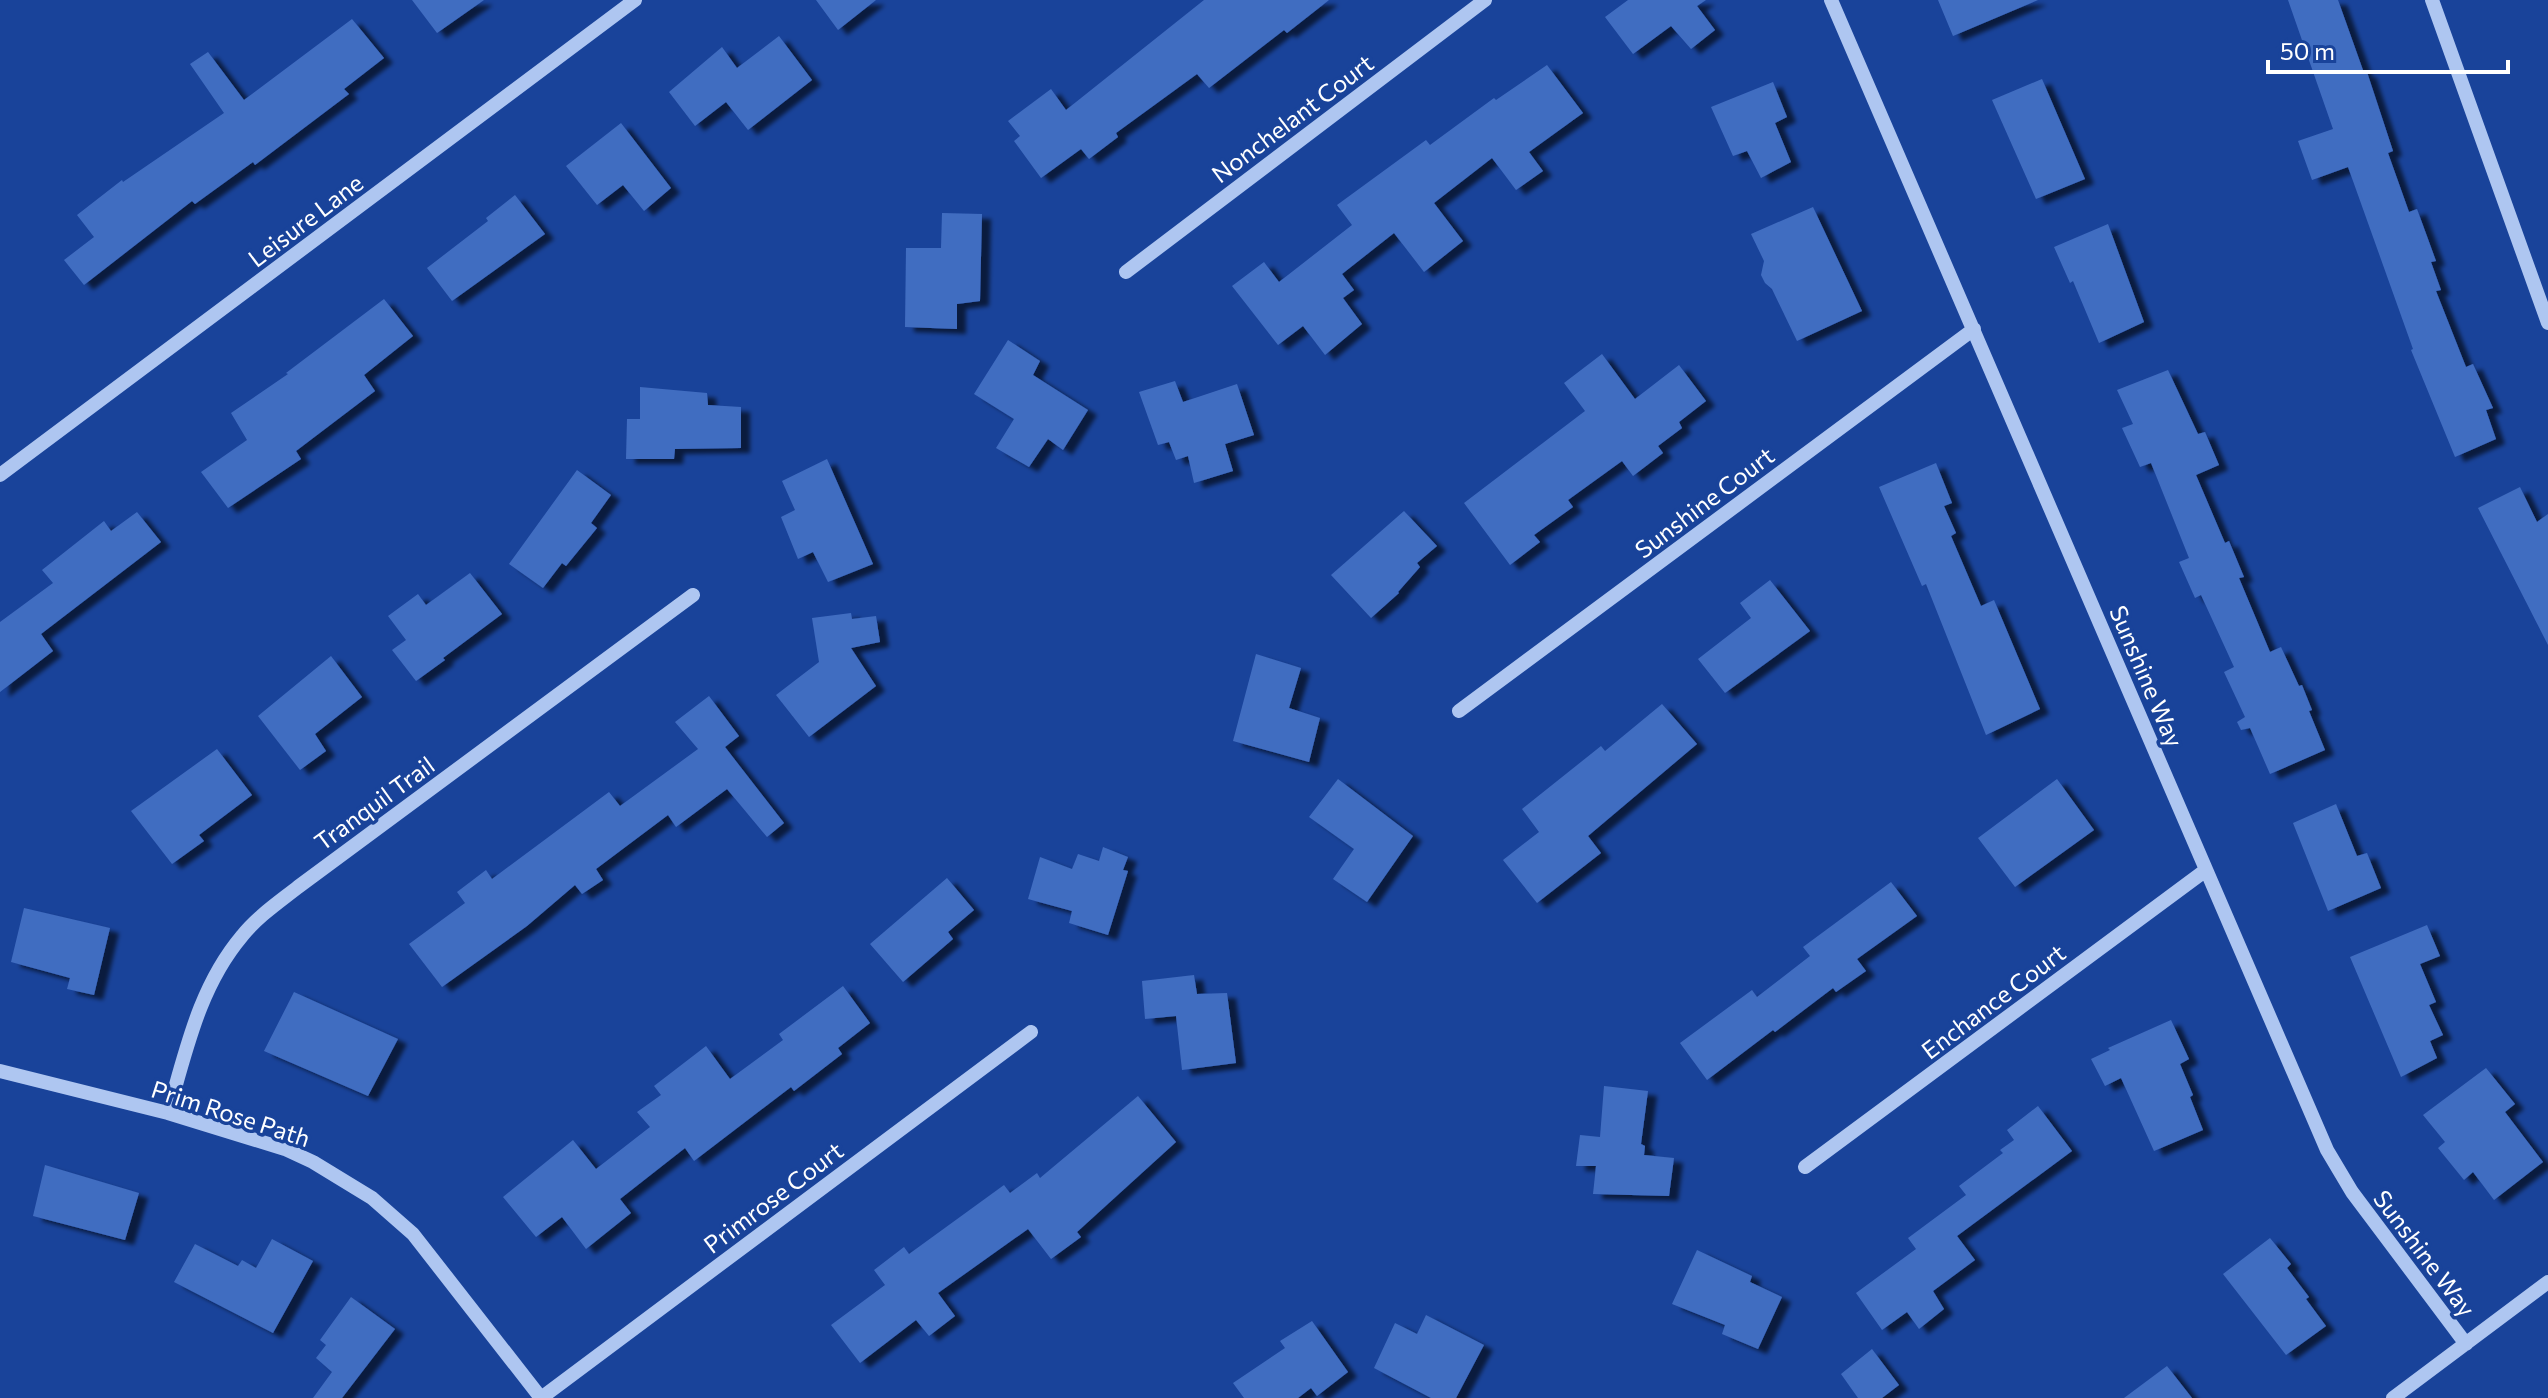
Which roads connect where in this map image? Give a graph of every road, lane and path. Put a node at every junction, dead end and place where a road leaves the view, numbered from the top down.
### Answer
1 (635, 0) edge
2 (1485, 0) edge
3 (1831, 0) edge
4 (2432, 0) edge
5 (1126, 272) dead end
6 (2548, 323) edge
7 (1974, 329) junction
8 (0, 475) edge
9 (693, 595) dead end
10 (1459, 711) dead end
11 (2206, 870) junction
12 (1031, 1032) dead end
13 (0, 1071) edge
14 (168, 1113) junction
15 (1805, 1167) dead end
16 (2548, 1282) edge
17 (2466, 1344) junction
18 (541, 1398) edge
19 (2393, 1398) edge

1 - 8 street, Leisure Lane
2 - 5 street, Nonchelant Court
3 - 7 street, Sunshine Way
4 - 6 street
7 - 10 street, Sunshine Court
7 - 11 street, Sunshine Way
9 - 14 street, Tranquil Trail
11 - 15 street, Enchance Court
11 - 17 street, Sunshine Way
12 - 18 street, Primrose Court
13 - 14 street, Prim Rose Path
14 - 18 street, Prim Rose Path
16 - 17 street
17 - 19 street

